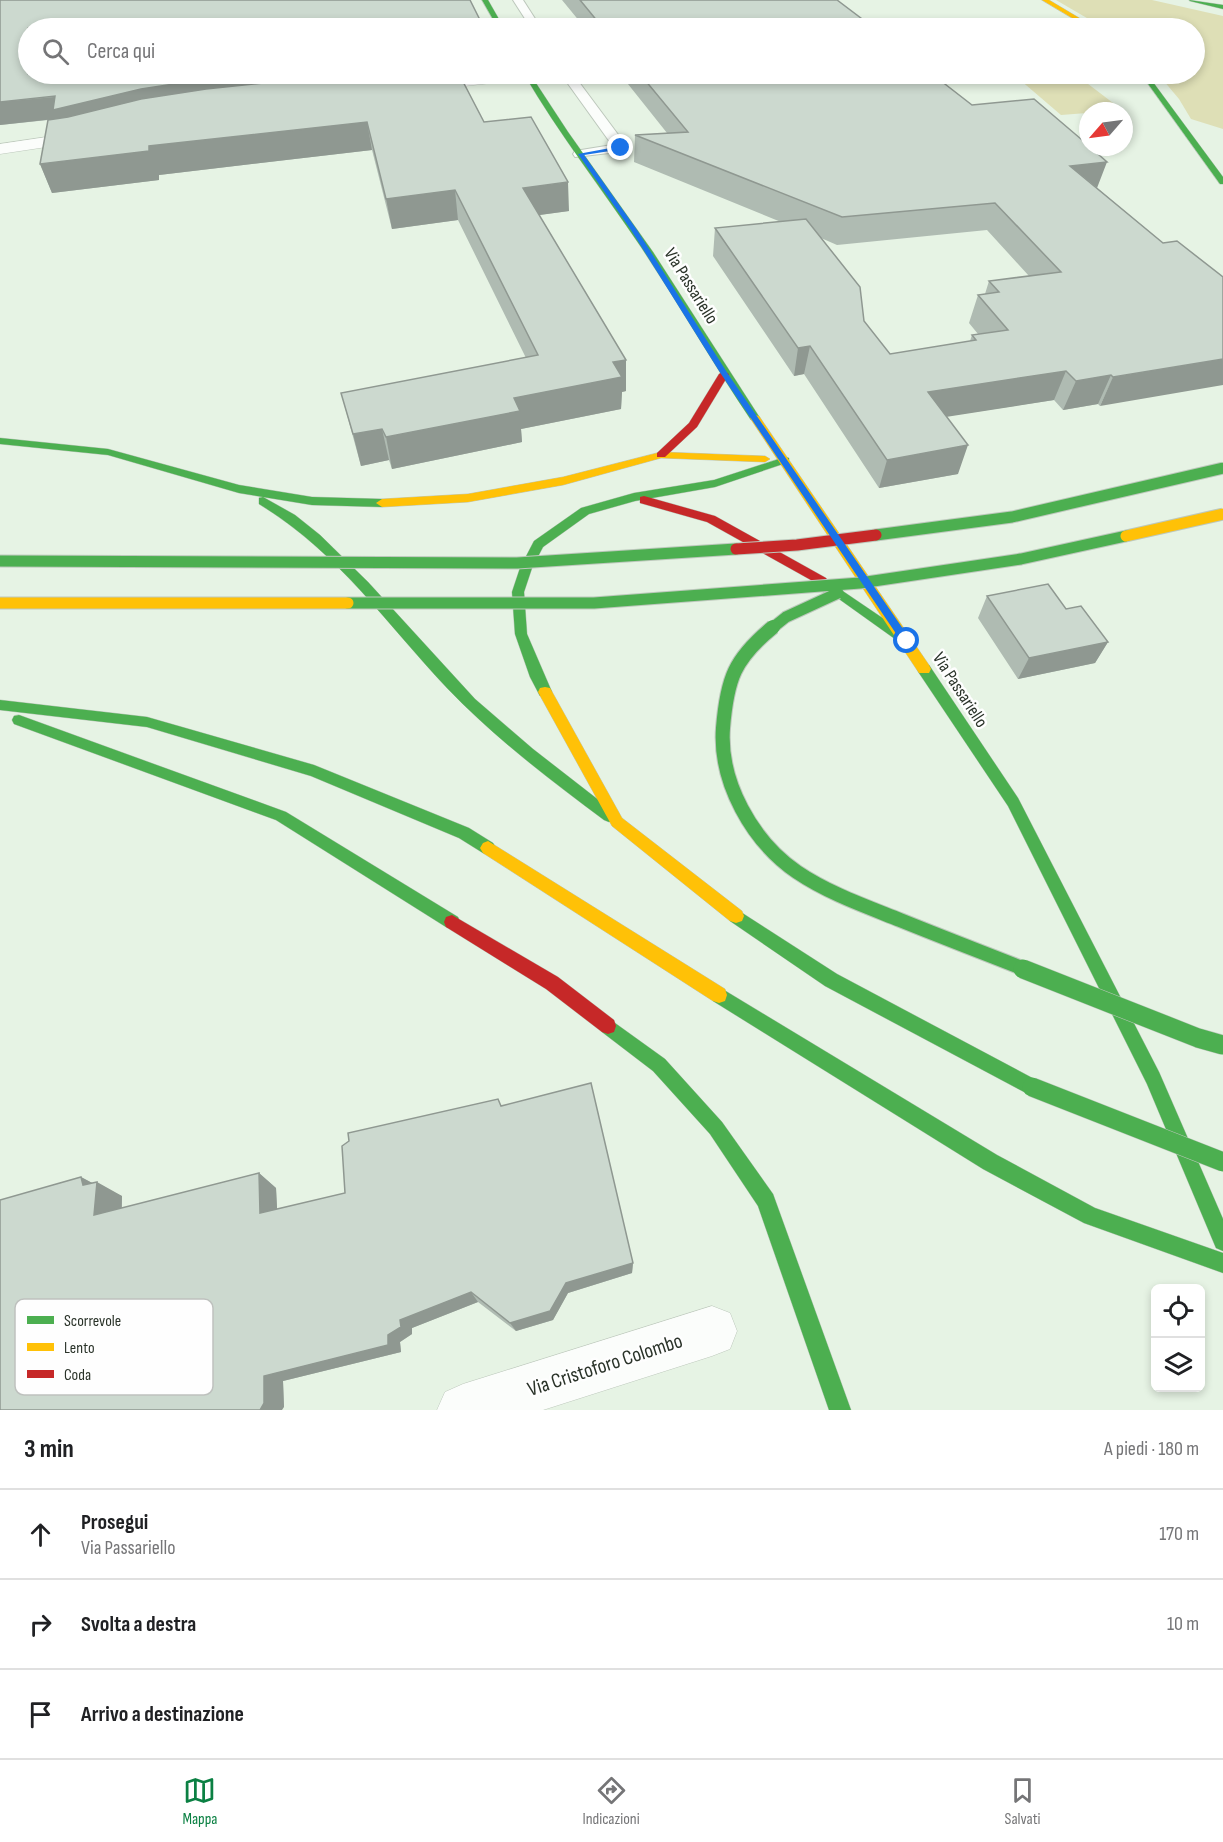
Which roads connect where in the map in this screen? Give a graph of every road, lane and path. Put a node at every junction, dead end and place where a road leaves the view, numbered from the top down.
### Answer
1 (485, 0) edge
2 (518, 0) edge
3 (1045, 0) edge
4 (1192, 0) edge
5 (1223, 7) edge
6 (495, 18) edge
7 (530, 18) edge
8 (1076, 18) edge
9 (433, 84) edge
10 (533, 84) edge
11 (574, 84) edge
12 (1151, 84) edge
13 (405, 87) edge
14 (99, 132) edge
15 (0, 149) edge
16 (580, 154) junction
17 (1223, 182) edge
18 (724, 374) junction
19 (0, 441) edge
20 (661, 455) junction
21 (785, 459) junction
22 (1223, 468) edge
23 (239, 489) junction
24 (634, 497) junction
25 (1223, 514) edge
26 (0, 561) edge
27 (860, 583) junction
28 (0, 603) edge
29 (907, 641) junction
30 (0, 705) edge
31 (0, 713) edge
32 (617, 822) junction
33 (1223, 1045) edge
34 (1223, 1162) edge
35 (1223, 1241) edge
36 (1223, 1263) edge
37 (712, 1331) dead end
38 (463, 1410) edge
39 (840, 1410) edge

1 - 6 main road
2 - 7 lane
3 - 8 main road
4 - 5 main road
9 - 13 street
10 - 16 main road, Via Passariello
11 - 16 lane
12 - 17 main road
14 - 15 street
16 - 18 main road, Via Passariello
18 - 20 main road
18 - 21 main road, Via Passariello
19 - 23 main road
20 - 21 main road
20 - 23 main road
21 - 24 main road
21 - 29 main road, Via Passariello
22 - 26 main road, bridge
23 - 32 main road
24 - 29 main road
24 - 32 main road
25 - 27 main road, bridge
27 - 28 main road, bridge
27 - 33 main road, bridge
29 - 35 main road, Via Passariello
30 - 36 main road
31 - 39 main road
32 - 34 main road, bridge
37 - 38 street, Via Cristoforo Colombo

